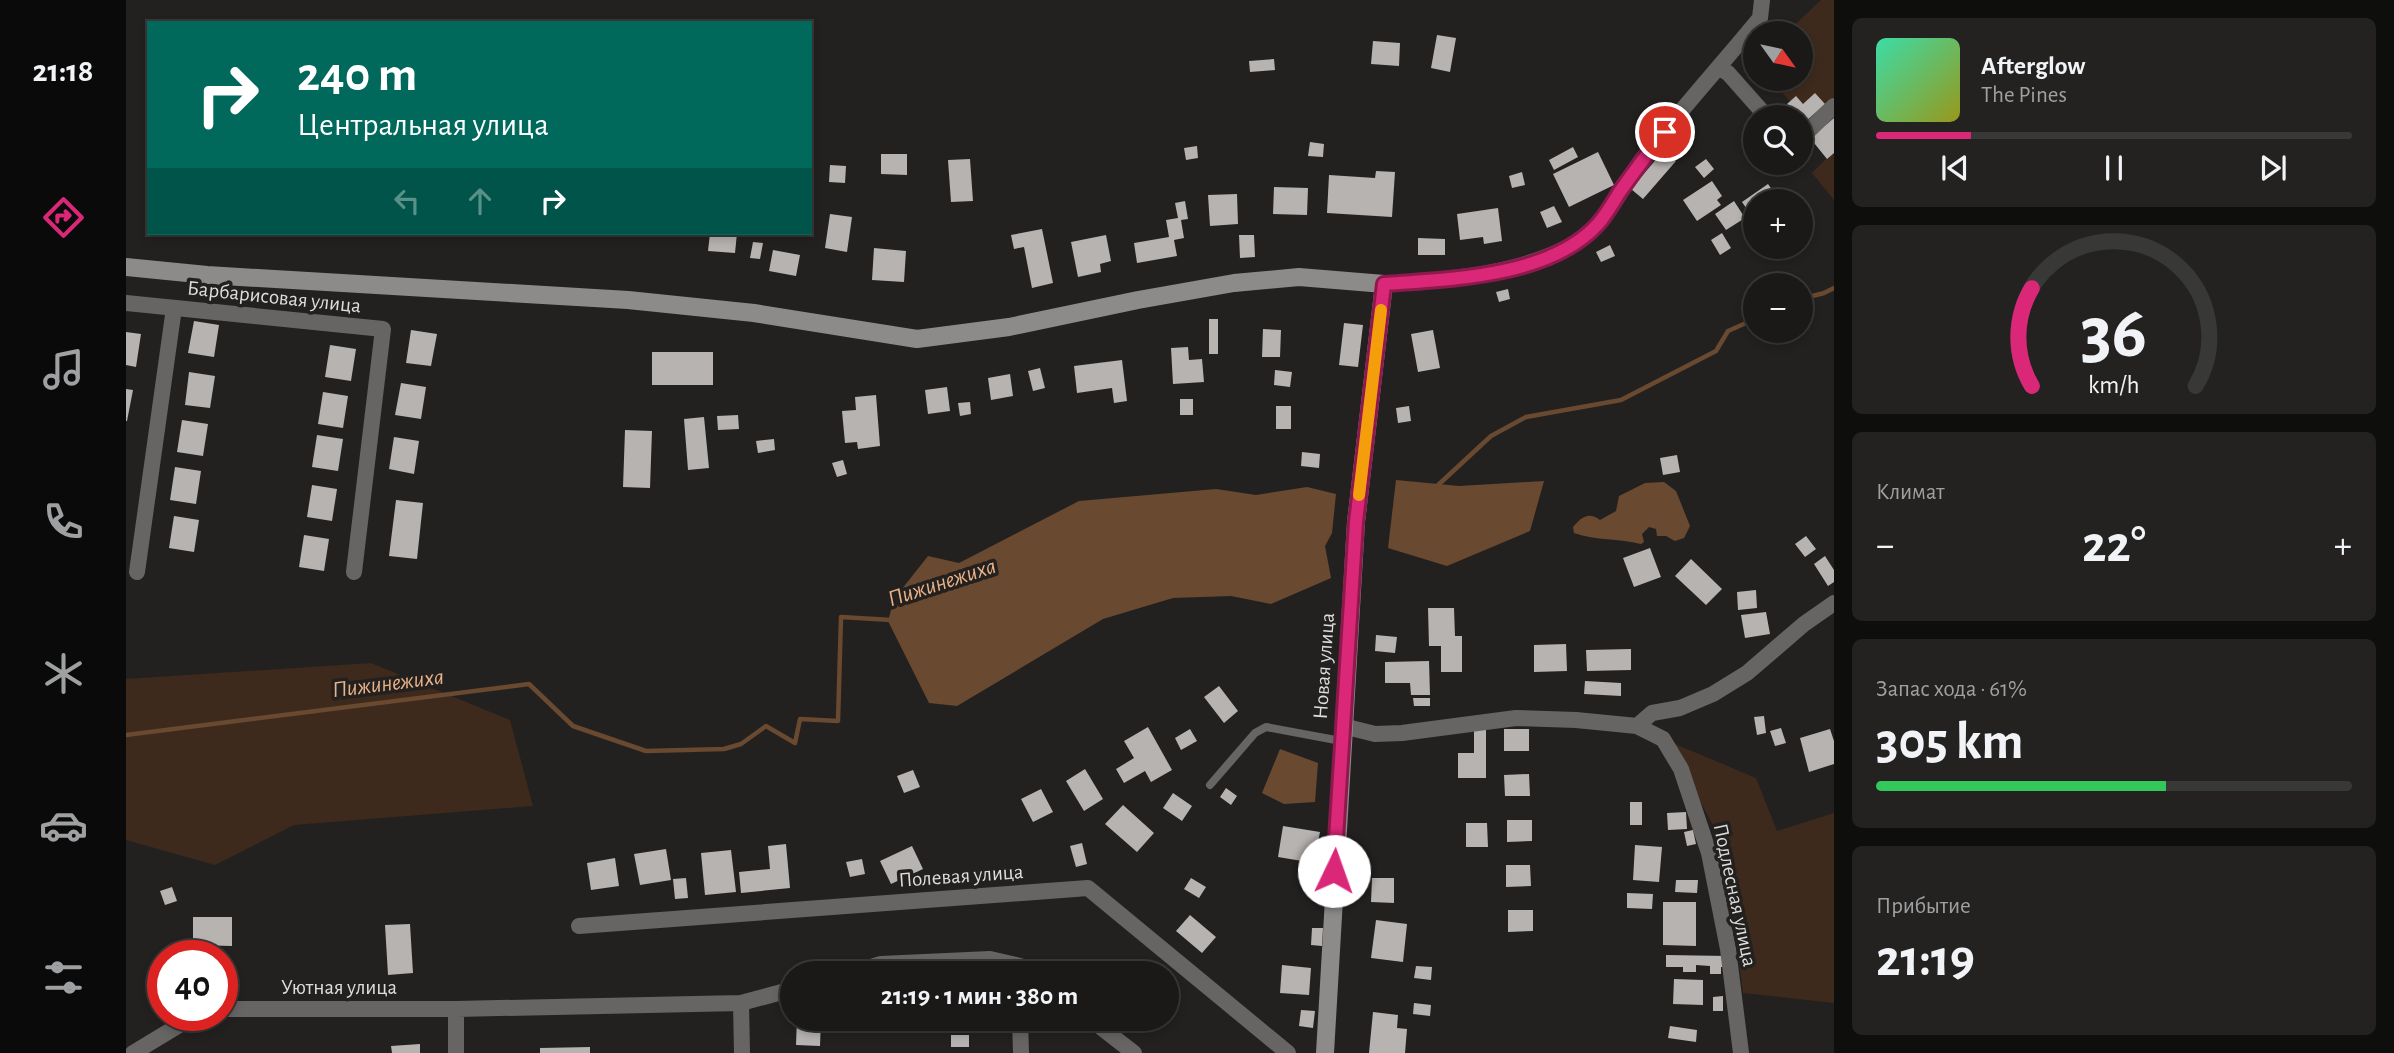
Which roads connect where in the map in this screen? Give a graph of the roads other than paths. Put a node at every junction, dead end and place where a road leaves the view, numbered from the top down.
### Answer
1 (1762, 0) edge
2 (1719, 68) junction
3 (1756, 105) edge
4 (1834, 106) edge
5 (1813, 126) edge
6 (126, 267) edge
7 (1384, 284) junction
8 (126, 303) edge
9 (174, 308) junction
10 (137, 572) dead end
11 (354, 572) dead end
12 (1834, 603) edge
13 (1637, 726) junction
14 (1342, 734) junction
15 (1210, 785) dead end
16 (579, 926) dead end
17 (946, 961) edge
18 (996, 961) edge
19 (780, 992) edge
20 (741, 1003) junction
21 (238, 1009) edge
22 (456, 1009) junction
23 (169, 1031) edge
24 (1020, 1031) edge
25 (1106, 1031) edge
26 (133, 1053) edge
27 (456, 1053) edge
28 (742, 1053) edge
29 (1021, 1053) edge
30 (1134, 1053) edge
31 (1288, 1053) edge
32 (1325, 1053) edge
33 (1741, 1053) edge

1 - 2 street
2 - 3 street
2 - 7 street
4 - 5 street
6 - 7 street
7 - 14 street, Новая улица
8 - 9 street, Барбарисовая улица
9 - 10 street
9 - 11 street, Барбарисовая улица
12 - 13 street
13 - 14 street, Подлесная улица
13 - 33 street, Подлесная улица
14 - 15 lane
14 - 32 street, Новая улица
16 - 31 street, Полевая улица
17 - 18 street
19 - 20 street, Уютная улица
20 - 22 street, Уютная улица
20 - 28 street
21 - 22 street, Уютная улица
22 - 27 street
23 - 26 street
24 - 29 street
25 - 30 street

